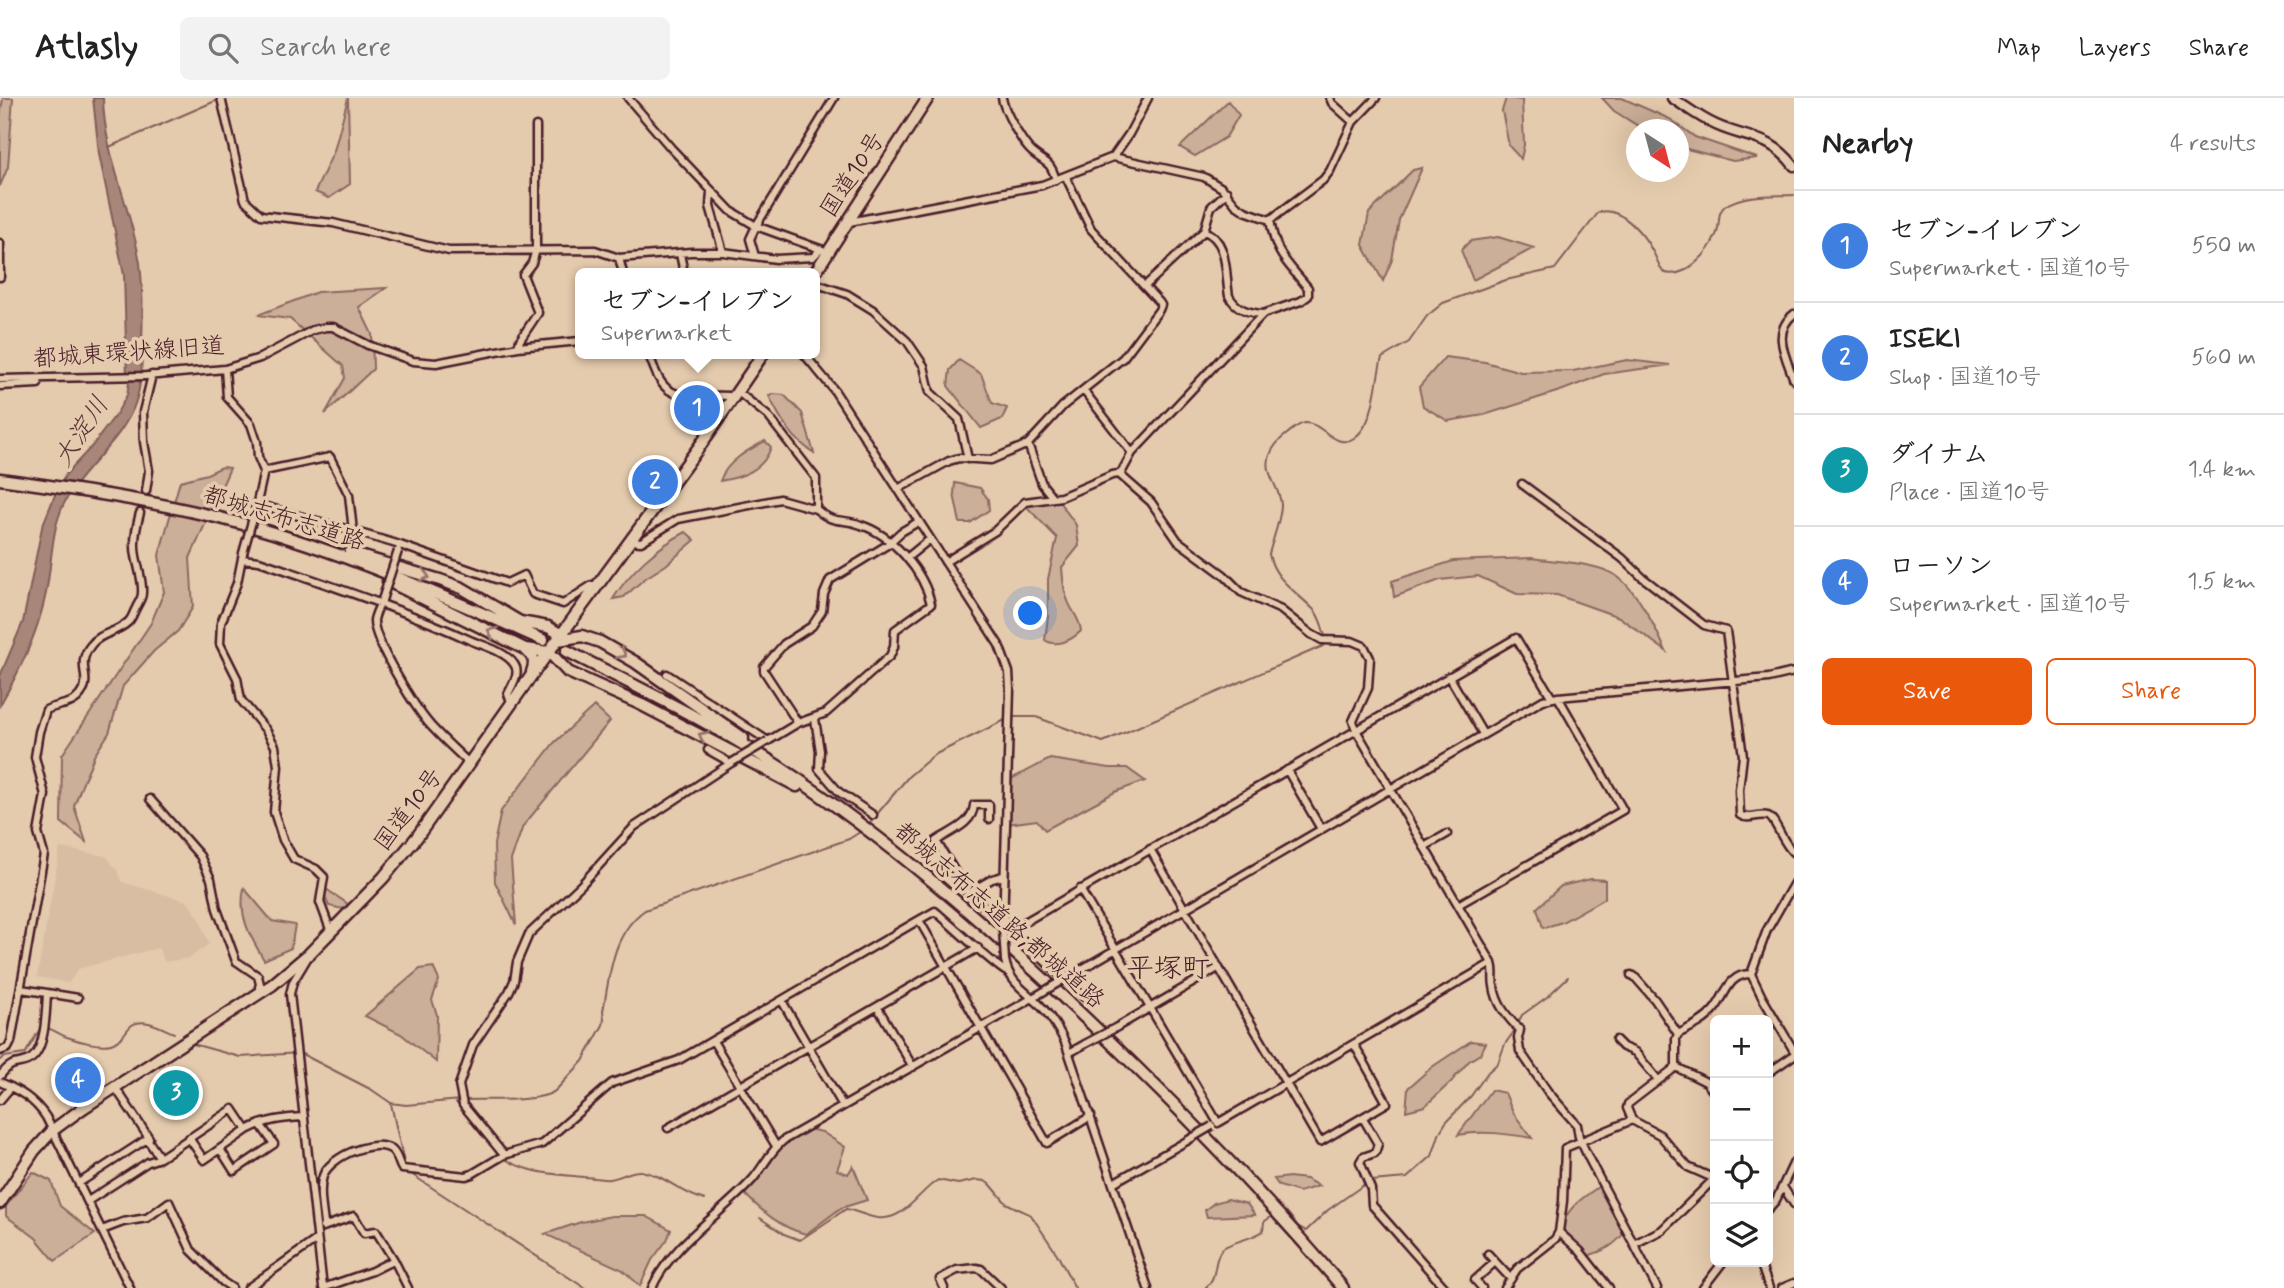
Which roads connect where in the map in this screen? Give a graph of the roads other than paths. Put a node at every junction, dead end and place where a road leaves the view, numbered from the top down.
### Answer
1 (628, 98) edge
2 (834, 98) edge
3 (928, 98) edge
4 (1002, 98) edge
5 (1148, 98) edge
6 (1330, 98) edge
7 (1376, 98) edge
8 (1672, 98) edge
9 (221, 99) edge
10 (1353, 122) junction
11 (536, 125) dead end
12 (1113, 157) junction
13 (1794, 166) edge
14 (1066, 177) junction
15 (1056, 180) junction
16 (710, 191) junction
17 (1227, 192) junction
18 (1270, 220) junction
19 (849, 222) junction
20 (756, 226) junction
21 (1204, 231) junction
22 (0, 243) edge
23 (536, 250) junction
24 (824, 251) junction
25 (723, 252) junction
26 (680, 254) junction
27 (755, 256) junction
28 (619, 258) junction
29 (622, 268) edge
30 (683, 268) edge
31 (817, 268) edge
32 (0, 277) edge
33 (820, 286) edge
34 (1145, 286) junction
35 (1263, 314) junction
36 (1794, 314) edge
37 (575, 341) edge
38 (518, 347) junction
39 (651, 359) edge
40 (760, 359) edge
41 (808, 359) edge
42 (225, 369) junction
43 (149, 376) junction
44 (0, 379) edge
45 (39, 380) junction
46 (1794, 380) edge
47 (0, 386) edge
48 (1084, 391) junction
49 (736, 395) junction
50 (1028, 444) junction
51 (1132, 453) junction
52 (968, 459) junction
53 (264, 471) junction
54 (1120, 475) junction
55 (0, 479) edge
56 (1522, 484) dead end
57 (898, 489) junction
58 (146, 491) tunnel mouth
59 (1053, 498) junction
60 (256, 506) junction
61 (816, 509) junction
62 (140, 513) tunnel mouth
63 (918, 522) junction
64 (265, 531) junction
65 (353, 531) junction
66 (930, 539) junction
67 (630, 541) junction
68 (890, 542) junction
69 (399, 548) junction
70 (243, 556) junction
71 (908, 557) junction
72 (945, 562) junction
73 (599, 585) junction
74 (381, 601) junction
75 (581, 609) junction
76 (572, 621) junction
77 (538, 626) junction
78 (560, 637) junction
79 (587, 637) junction
80 (543, 640) dead end
81 (525, 649) junction
82 (567, 651) dead end
83 (549, 652) junction
84 (568, 672) junction
85 (1794, 672) edge
86 (667, 674) dead end
87 (531, 676) junction
88 (1449, 676) junction
89 (1733, 682) junction
90 (1555, 697) junction
91 (512, 704) junction
92 (815, 719) junction
93 (798, 723) junction
94 (1356, 730) junction
95 (1483, 734) junction
96 (768, 741) junction
97 (708, 750) dead end
98 (731, 763) junction
99 (470, 764) junction
100 (1287, 770) junction
101 (1390, 788) junction
102 (822, 796) junction
103 (150, 799) dead end
104 (873, 816) dead end
105 (853, 818) junction
106 (989, 820) dead end
107 (1321, 829) junction
108 (1447, 834) dead end
109 (1424, 847) junction
110 (1150, 849) junction
111 (1794, 853) edge
112 (1003, 876) junction
113 (1794, 884) edge
114 (1080, 889) junction
115 (968, 893) junction
116 (1458, 905) junction
117 (1184, 909) junction
118 (919, 920) junction
119 (1007, 926) junction
120 (331, 932) junction
121 (978, 948) junction
122 (1116, 949) junction
123 (310, 953) junction
124 (1492, 963) junction
125 (946, 968) junction
126 (1218, 968) junction
127 (1007, 972) junction
128 (1751, 974) junction
129 (1630, 975) dead end
130 (1063, 980) junction
131 (20, 989) junction
132 (262, 992) junction
133 (47, 993) junction
134 (1034, 997) junction
135 (1084, 997) dead end
136 (78, 998) dead end
137 (782, 1001) junction
138 (1149, 1007) junction
139 (878, 1008) junction
140 (981, 1027) junction
141 (1678, 1034) junction
142 (1616, 1040) dead end
143 (713, 1041) junction
144 (1354, 1044) junction
145 (809, 1047) junction
146 (0, 1051) edge
147 (1794, 1053) edge
148 (1069, 1054) junction
149 (912, 1067) junction
150 (1676, 1067) junction
151 (1773, 1069) edge
152 (0, 1076) edge
153 (1658, 1080) junction
154 (0, 1082) edge
155 (1286, 1084) junction
156 (11, 1087) junction
157 (115, 1087) junction
158 (739, 1087) junction
159 (1710, 1087) edge
160 (0, 1100) edge
161 (843, 1105) junction
162 (1091, 1116) junction
163 (304, 1117) junction
164 (1363, 1118) junction
165 (1632, 1121) junction
166 (260, 1124) junction
167 (1215, 1124) junction
168 (667, 1128) dead end
169 (53, 1130) junction
170 (247, 1130) junction
171 (189, 1138) junction
172 (147, 1139) junction
173 (1581, 1141) junction
174 (776, 1146) junction
175 (220, 1149) junction
176 (501, 1157) junction
177 (160, 1158) junction
178 (1794, 1162) edge
179 (1710, 1177) edge
180 (79, 1183) junction
181 (1113, 1183) junction
182 (1710, 1184) edge
183 (1783, 1188) junction
184 (1773, 1197) edge
185 (1776, 1200) junction
186 (88, 1201) junction
187 (0, 1203) edge
188 (1772, 1204) edge
189 (1794, 1204) edge
190 (324, 1226) junction
191 (102, 1230) junction
192 (1559, 1232) junction
193 (316, 1239) junction
194 (1634, 1244) junction
195 (1488, 1254) dead end
196 (394, 1261) junction
197 (1495, 1262) junction
198 (1719, 1267) edge
199 (1761, 1267) edge
200 (1511, 1279) junction
201 (1794, 1283) edge
202 (998, 1286) edge
203 (130, 1288) edge
204 (232, 1288) edge
205 (248, 1288) edge
206 (323, 1288) edge
207 (408, 1288) edge
208 (652, 1288) edge
209 (944, 1288) edge
210 (985, 1288) edge
211 (1147, 1288) edge
212 (1343, 1288) edge
213 (1446, 1288) edge
214 (1482, 1288) edge
215 (1505, 1288) edge
216 (1609, 1288) edge
217 (1656, 1288) edge
218 (1703, 1288) edge
219 (1769, 1288) edge
220 (1782, 1288) edge

1 - 16 street
2 - 20 street
3 - 19 highway, 国道10号
4 - 15 street
5 - 12 street
6 - 10 street
7 - 10 street
8 - 13 main road
9 - 23 street
10 - 18 street
11 - 23 street
12 - 14 street
12 - 17 street
14 - 15 street
14 - 34 street
15 - 19 street
16 - 20 street
16 - 25 street
17 - 18 street
17 - 21 street
18 - 35 street
19 - 24 highway, 国道10号
20 - 24 street
20 - 27 street
21 - 34 street
21 - 35 street
22 - 32 street
23 - 28 street
23 - 38 street
24 - 27 street
24 - 31 highway, 国道10号
25 - 26 street
25 - 27 street
26 - 28 street
26 - 30 street
28 - 29 street
33 - 52 street
34 - 48 street
35 - 51 street
36 - 46 street
37 - 38 street, 都城東環状線旧道
38 - 42 street, 都城東環状線旧道
39 - 49 street
40 - 49 highway, 国道10号
41 - 57 street
42 - 43 street, 都城東環状線旧道
42 - 53 street
43 - 45 street, 都城東環状線旧道
43 - 58 street
44 - 45 street, 都城東環状線旧道
45 - 47 street
48 - 50 street
48 - 51 street
49 - 61 street
49 - 67 highway, 国道10号
50 - 52 street
50 - 59 street
51 - 54 street
52 - 57 street
53 - 60 street
53 - 65 street
54 - 59 street
54 - 94 street
55 - 64 highway, 都城志布志道路
56 - 89 street
57 - 63 street
59 - 72 street
60 - 65 street
60 - 70 street, bridge
61 - 67 street
61 - 68 street
62 - 131 street
63 - 66 street
63 - 68 street
64 -> 77 highway
64 - 80 highway, 都城志布志道路
81 -> 64 highway
65 - 69 street
66 - 71 street
66 - 72 street
67 - 73 highway, 国道10号
68 - 71 street
68 - 93 street
69 - 73 street
69 - 74 street, bridge
70 - 74 street
70 - 120 street
71 - 92 street
72 - 112 street
73 - 75 highway, 国道10号
74 - 91 street
74 - 99 street
75 - 76 highway, 国道10号
75 - 79 highway
76 - 77 highway
76 - 78 highway, 国道10号
77 - 78 highway
78 - 79 highway
78 - 83 highway, 国道10号
79 -> 102 highway
81 - 83 highway
81 - 87 highway
82 - 102 highway, 都城志布志道路;都城道路
83 - 84 highway
83 - 87 highway, 国道10号
84 - 87 highway
105 -> 84 highway
85 - 89 street
86 - 96 street
87 - 91 highway, 国道10号
88 - 90 street
88 - 94 street
88 - 95 street
89 - 90 street
89 - 111 street
90 - 95 street
90 - 116 street
91 - 99 highway, 国道10号
92 - 93 street
92 - 104 street
93 - 96 street
94 - 100 street
94 - 101 street
95 - 101 street
96 - 98 street, bridge
97 - 98 street
98 - 176 street
99 - 120 highway, 国道10号
100 - 107 street
100 - 110 street
101 - 107 street
101 - 109 street
102 - 105 highway, 都城志布志道路;都城道路
103 - 132 street
105 - 212 highway, 都城志布志道路;都城道路
106 - 115 street
107 - 117 street
108 - 109 street
109 - 116 street
110 - 114 street
110 - 117 street
112 - 115 street
112 - 119 street
113 - 128 street
114 - 119 street
114 - 122 street
115 - 119 street
116 - 124 street
117 - 122 street
117 - 126 street
118 - 121 street
118 - 125 street
118 - 137 street
119 - 127 street, bridge
119 - 130 street
120 - 123 highway, 国道10号
121 - 125 street
121 - 127 street
122 - 130 street
122 - 138 street
123 - 132 highway, 国道10号
123 - 163 street
124 - 144 street
124 - 173 street
125 - 139 street
125 - 140 street
126 - 138 street
126 - 155 street
127 - 134 street
128 - 141 street
128 - 147 street
129 - 141 street
130 - 134 street, bridge
130 - 135 street
131 - 133 street
131 - 146 street
132 - 157 highway, 国道10号
133 - 136 street
133 - 152 street
134 - 140 street
134 - 148 street
137 - 143 street
137 - 145 street
138 - 148 street, bridge
138 - 167 street
139 - 145 street
139 - 149 street
140 - 149 street
140 - 162 street
141 - 150 street
142 - 153 street
143 - 158 street
143 - 176 street
144 - 155 street
144 - 164 street
145 - 158 street
145 - 161 street
147 - 151 street
148 - 162 street
149 - 161 street
150 - 153 street
150 - 159 street
153 - 165 street
154 - 156 street
155 - 164 street
155 - 167 street
156 - 160 street
156 - 169 street
157 - 169 highway, 国道10号
157 - 172 street
158 - 168 street
158 - 174 street
161 - 174 street
162 - 181 street
163 - 166 street
163 - 193 street
164 - 213 street
165 - 173 street
165 - 179 street
166 - 170 street
166 - 175 street
167 - 181 street, bridge
169 - 180 street
169 - 187 highway, 国道10号
170 - 171 street
170 - 175 street
171 - 175 street
171 - 177 street
172 - 177 street
172 - 180 street
173 - 192 street
173 - 194 street
174 - 208 street
176 - 190 street
177 - 186 street
178 - 183 street
180 - 186 street
181 - 211 street
182 - 194 street
183 - 185 street
183 - 189 street
184 - 185 street
185 - 188 street
186 - 191 street
190 - 193 street
190 - 196 street
191 - 203 street
191 - 204 street
192 - 200 street
192 - 216 street
193 - 205 street
193 - 206 street
194 - 217 street
195 - 197 street
196 - 206 street
196 - 207 street
197 - 200 street
197 - 214 street
198 - 218 street
199 - 219 street
200 - 215 street
201 - 220 street
202 - 209 street
202 - 210 street

